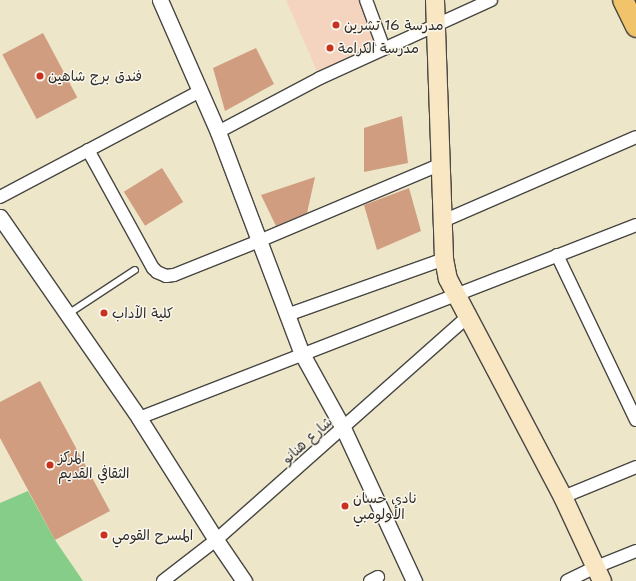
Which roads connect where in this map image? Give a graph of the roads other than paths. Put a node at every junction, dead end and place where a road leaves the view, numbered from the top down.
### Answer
1 (160, 0) edge
2 (366, 0) edge
3 (435, 0) edge
4 (491, 0) edge
5 (623, 0) edge
6 (437, 24) junction
7 (636, 27) edge
8 (384, 49) junction
9 (200, 91) junction
10 (218, 132) junction
11 (636, 137) edge
12 (88, 150) junction
13 (441, 164) junction
14 (0, 197) edge
15 (0, 217) edge
16 (443, 221) junction
17 (636, 224) edge
18 (259, 241) junction
19 (557, 255) junction
20 (444, 259) junction
21 (135, 270) dead end
22 (455, 295) junction
23 (67, 314) junction
24 (287, 315) junction
25 (467, 316) junction
26 (302, 354) junction
27 (139, 418) junction
28 (636, 420) edge
29 (343, 428) junction
30 (636, 467) edge
31 (563, 496) junction
32 (216, 540) junction
33 (636, 551) edge
34 (599, 574) edge
35 (163, 581) edge
36 (244, 581) edge
37 (414, 581) edge
38 (567, 581) edge

1 - 9 street
2 - 8 street
3 - 6 main road
4 - 6 street
5 - 7 main road
6 - 8 street
6 - 13 main road
8 - 10 street
9 - 10 street
9 - 12 street
10 - 18 street
11 - 16 street
12 - 14 street
12 - 18 street
13 - 16 main road
13 - 18 street
15 - 23 street
16 - 20 main road
17 - 19 street
18 - 24 street
19 - 22 street
19 - 28 street
20 - 22 main road
20 - 24 street
21 - 23 lane
22 - 25 main road
22 - 26 street
23 - 27 street
24 - 26 street
25 - 29 street, شارع هنانو
25 - 31 main road
26 - 27 street
26 - 29 street
27 - 32 street
29 - 32 street, شارع هنانو
29 - 37 street
30 - 31 street
31 - 34 main road
32 - 35 street, شارع هنانو
32 - 36 street
33 - 34 street
34 - 38 street

